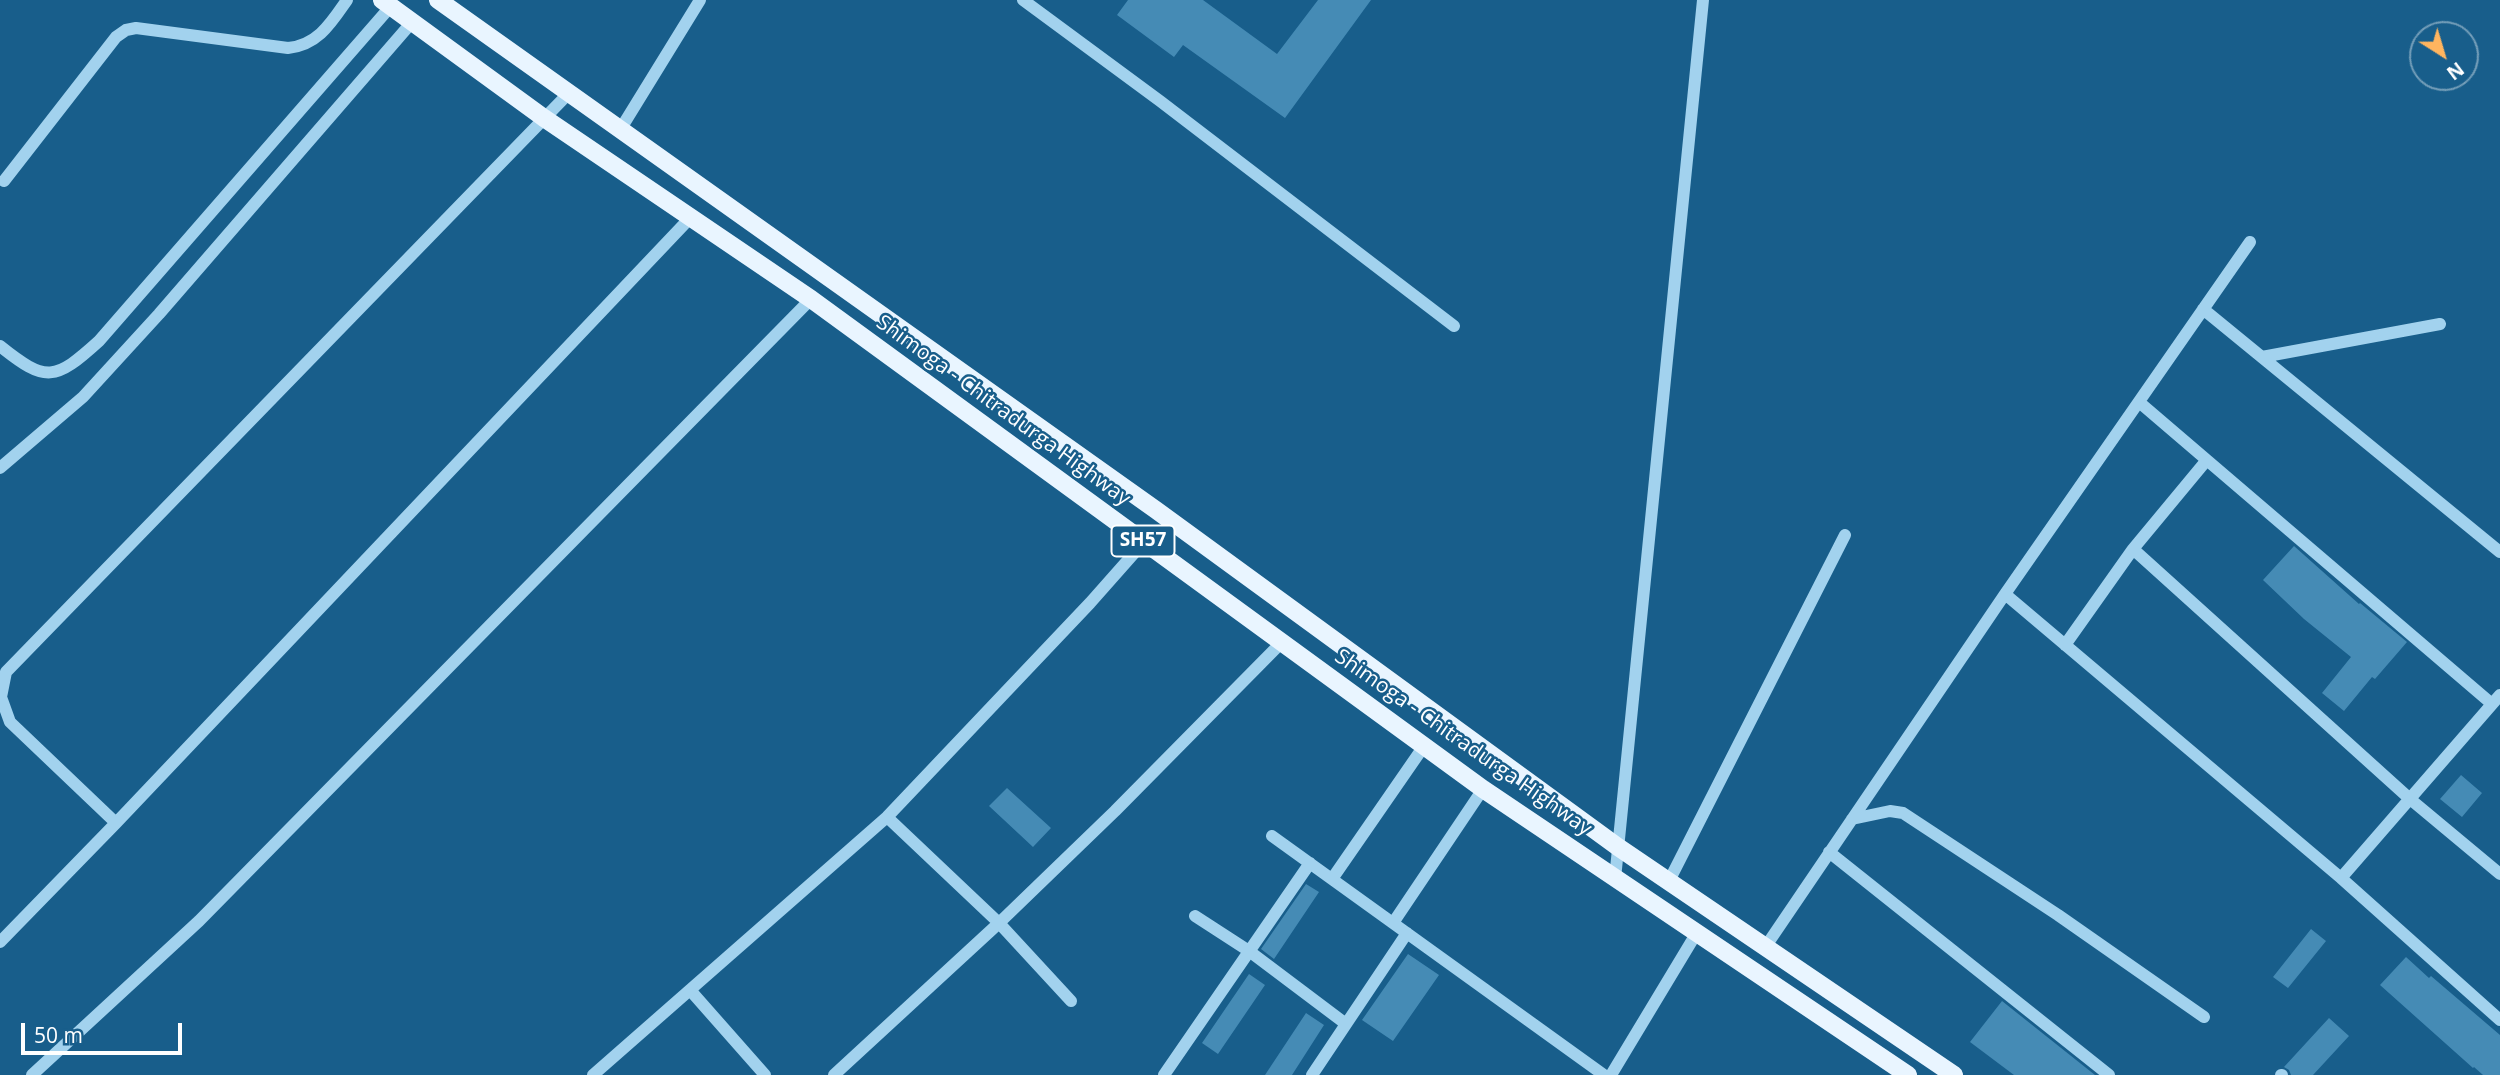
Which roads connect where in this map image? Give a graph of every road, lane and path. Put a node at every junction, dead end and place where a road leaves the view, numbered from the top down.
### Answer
1 (347, 0) edge
2 (438, 0) edge
3 (700, 0) edge
4 (1023, 0) edge
5 (1703, 0) edge
6 (387, 3) edge
7 (413, 22) junction
8 (569, 93) junction
9 (544, 118) junction
10 (620, 130) junction
11 (4, 181) dead end
12 (691, 217) junction
13 (2250, 243) dead end
14 (811, 299) junction
15 (2203, 309) junction
16 (2440, 324) dead end
17 (1454, 326) dead end
18 (0, 346) edge
19 (2262, 357) junction
20 (2138, 402) junction
21 (2206, 461) junction
22 (0, 468) edge
23 (1845, 535) dead end
24 (1144, 542) junction
25 (2133, 549) junction
26 (2500, 552) edge
27 (2005, 594) junction
28 (1282, 642) junction
29 (2066, 645) junction
30 (1, 697) edge
31 (2496, 699) edge
32 (10, 722) junction
33 (0, 733) edge
34 (1424, 746) junction
35 (1483, 789) junction
36 (2410, 799) junction
37 (887, 817) junction
38 (1852, 819) junction
39 (116, 823) junction
40 (1272, 836) dead end
41 (1618, 847) junction
42 (1829, 852) junction
43 (1310, 863) junction
44 (2500, 874) edge
45 (1615, 878) junction
46 (2341, 878) junction
47 (1332, 879) junction
48 (1669, 881) junction
49 (1195, 916) dead end
50 (999, 923) junction
51 (1393, 923) junction
52 (1407, 933) junction
53 (1696, 934) junction
54 (0, 942) edge
55 (1766, 946) junction
56 (1249, 951) junction
57 (690, 990) junction
58 (1071, 1001) dead end
59 (2204, 1017) dead end
60 (2500, 1020) edge
61 (1346, 1024) junction
62 (1898, 1072) edge
63 (32, 1075) edge
64 (593, 1075) edge
65 (765, 1075) edge
66 (834, 1075) edge
67 (1164, 1075) edge
68 (1311, 1075) edge
69 (1604, 1075) edge
70 (1611, 1075) edge
71 (1954, 1075) edge
72 (2109, 1075) edge

1 - 11 street
2 - 8 main road, Shimoga - Chitradurga Highway / SH57
3 - 10 street
4 - 17 street
5 - 41 street
6 - 7 main road, Shimoga - Chitradurga Highway / SH57
6 - 18 street
7 - 9 main road, Shimoga - Chitradurga Highway / SH57
7 - 22 street
8 - 9 street
8 - 10 main road, Shimoga - Chitradurga Highway / SH57
9 - 12 main road, Shimoga - Chitradurga Highway / SH57
9 - 30 street
10 - 41 main road, Shimoga - Chitradurga Highway / SH57
12 - 14 main road, Shimoga - Chitradurga Highway / SH57
12 - 39 street
13 - 15 street
14 - 24 main road, Shimoga - Chitradurga Highway / SH57
14 - 63 street
15 - 19 street
15 - 20 street
16 - 19 street
19 - 26 street
20 - 21 street
20 - 27 street
21 - 25 street
21 - 31 street
23 - 48 street
24 - 28 main road, Shimoga - Chitradurga Highway / SH57
24 - 37 street
25 - 29 street
25 - 36 street
27 - 29 street
27 - 38 street
28 - 34 main road, Shimoga - Chitradurga Highway / SH57
28 - 50 street
29 - 46 street
30 - 32 street
31 - 36 street
32 - 33 street
32 - 39 street
34 - 35 main road, Shimoga - Chitradurga Highway / SH57
34 - 47 street
35 - 45 main road, Shimoga - Chitradurga Highway / SH57
35 - 51 street
36 - 44 street
36 - 46 street
37 - 50 street
37 - 57 street
38 - 42 street
38 - 59 street
39 - 54 street
40 - 43 street
41 - 45 street
41 - 48 main road, Shimoga - Chitradurga Highway / SH57
42 - 55 street
42 - 72 street
43 - 47 street
43 - 56 street
45 - 53 main road, Shimoga - Chitradurga Highway / SH57
46 - 60 street
47 - 51 street
48 - 55 main road, Shimoga - Chitradurga Highway / SH57
49 - 56 street
50 - 58 street
50 - 66 street
51 - 52 street
52 - 61 street
52 - 69 street
53 - 62 main road, Shimoga - Chitradurga Highway / SH57
53 - 70 street
55 - 71 main road, Shimoga - Chitradurga Highway / SH57
56 - 61 street
56 - 67 street
57 - 64 street
57 - 65 street
61 - 68 street

